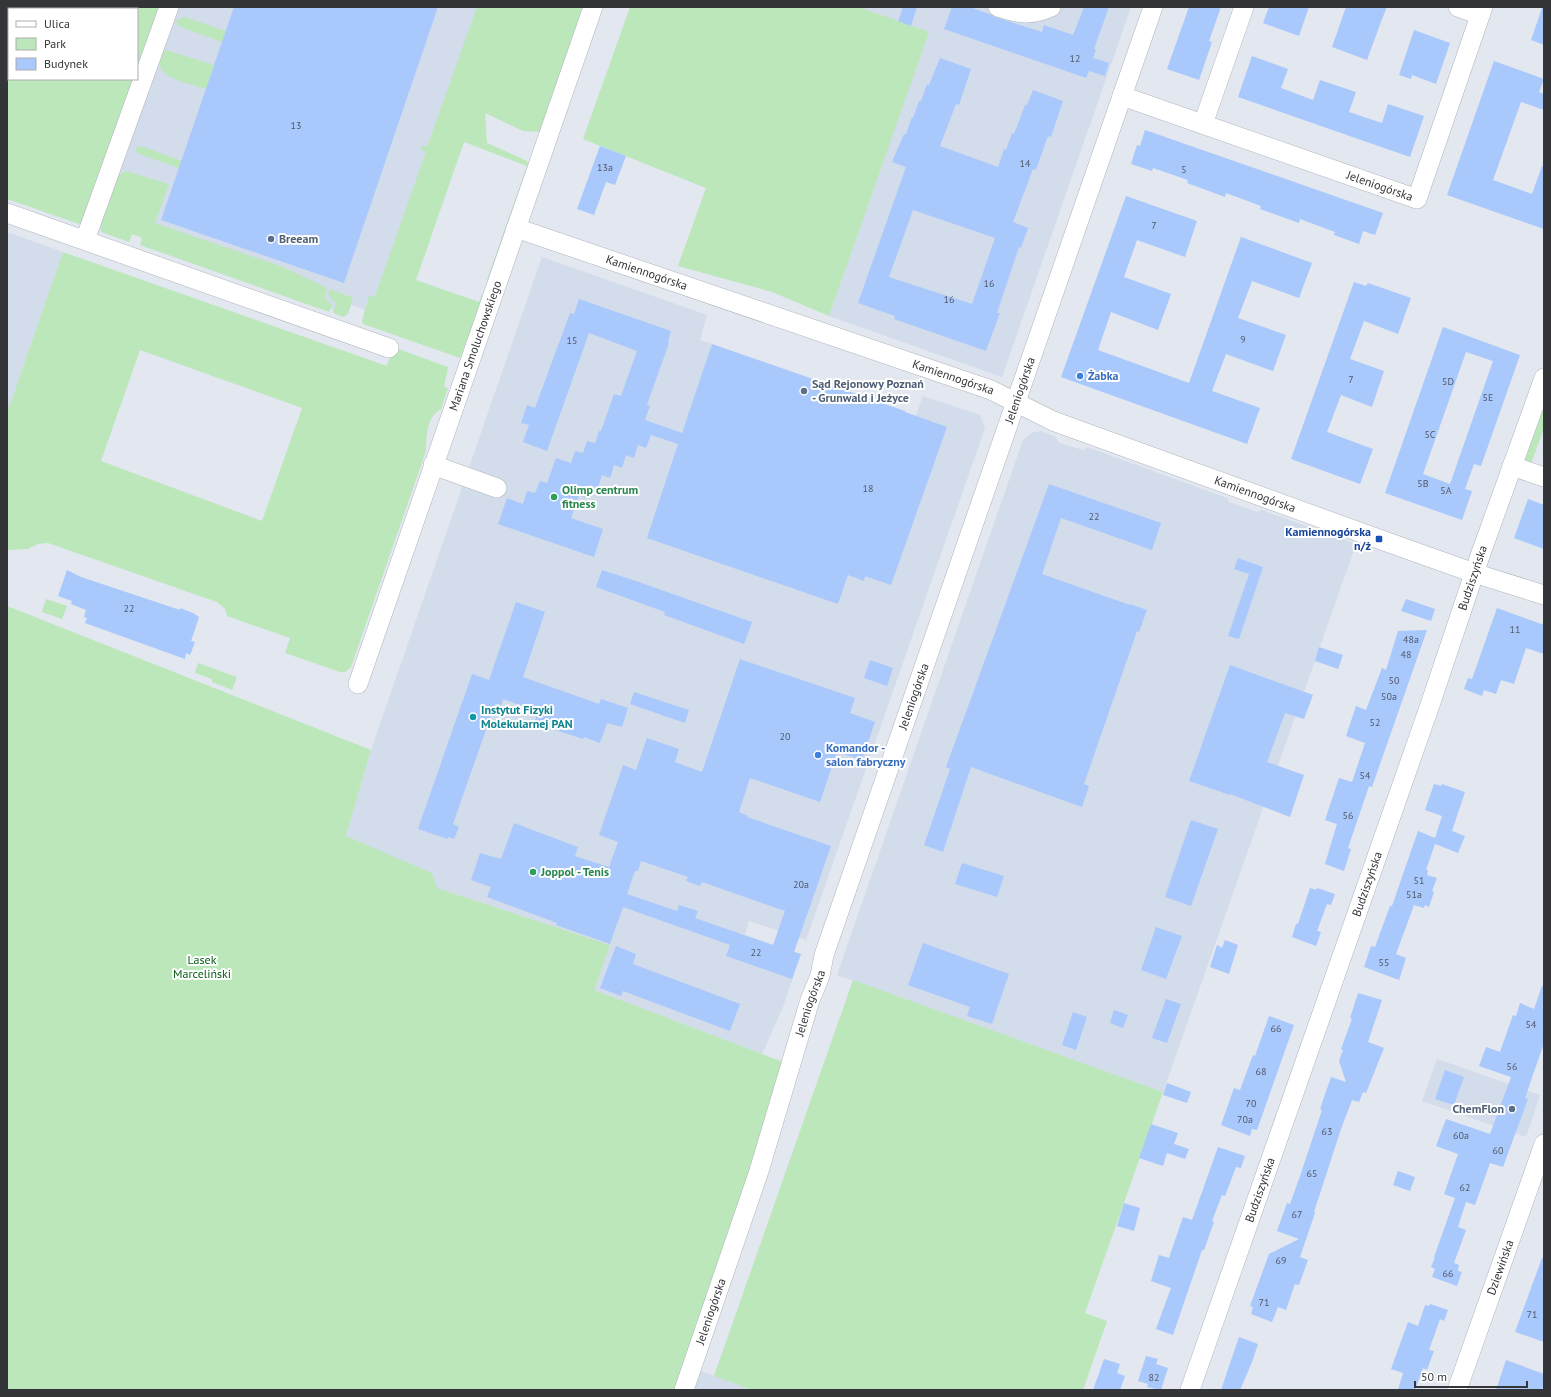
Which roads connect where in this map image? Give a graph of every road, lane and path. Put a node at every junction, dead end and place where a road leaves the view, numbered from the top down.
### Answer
1 (169, 7) edge
2 (593, 7) edge
3 (998, 7) edge
4 (1050, 7) edge
5 (1153, 7) edge
6 (1244, 7) edge
7 (1458, 7) edge
8 (1482, 11) edge
9 (1122, 96) junction
10 (1204, 124) junction
11 (7, 213) edge
12 (516, 228) junction
13 (85, 240) junction
14 (389, 348) dead end
15 (1544, 378) edge
16 (1015, 402) junction
17 (433, 465) junction
18 (1512, 466) junction
19 (1544, 477) edge
20 (497, 488) dead end
21 (1474, 573) junction
22 (1544, 595) edge
23 (358, 684) dead end
24 (1544, 1144) edge
25 (684, 1390) edge
26 (1190, 1390) edge
27 (1457, 1390) edge

1 - 13 street
2 - 12 street, Mariana Smoluchowskiego
3 - 4 street
5 - 9 street, Jeleniogórska
6 - 10 street
7 - 8 street, Jeleniogórska
8 - 10 street, Jeleniogórska
9 - 10 street, Jeleniogórska
9 - 16 street, Jeleniogórska
11 - 13 street
12 - 16 street, Kamiennogórska
12 - 17 street, Mariana Smoluchowskiego
13 - 14 street
15 - 18 street, Budziszyńska
16 - 21 street, Kamiennogórska
16 - 25 street, Jeleniogórska
17 - 20 street
17 - 23 street, Mariana Smoluchowskiego
18 - 19 street
18 - 21 street, Budziszyńska
21 - 22 street, Kamiennogórska
21 - 26 street, Budziszyńska
24 - 27 street, Dziewińska

